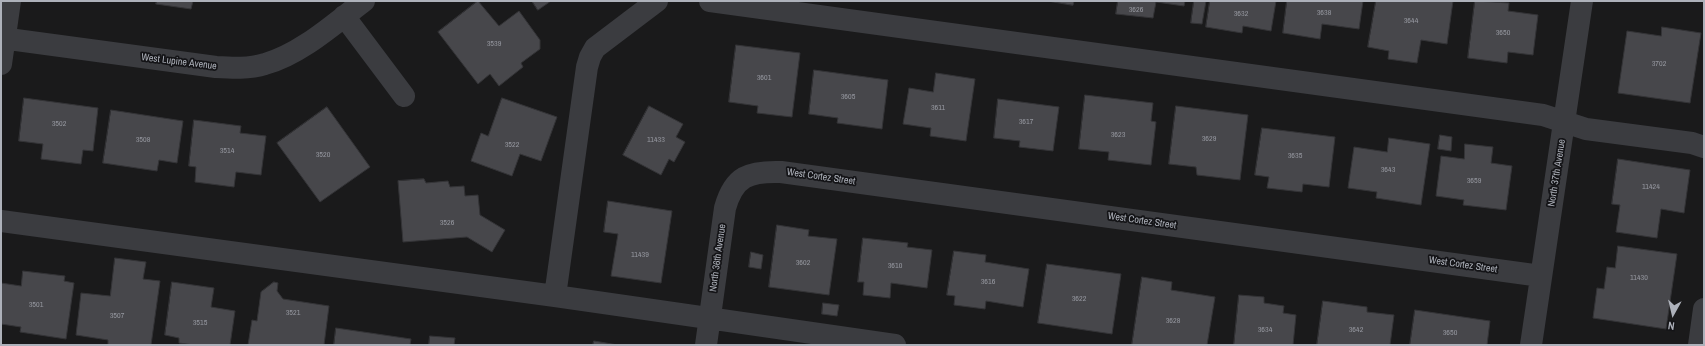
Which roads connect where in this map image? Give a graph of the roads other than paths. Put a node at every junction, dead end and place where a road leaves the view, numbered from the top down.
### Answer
1 (10, 1) edge
2 (364, 1) edge
3 (658, 1) edge
4 (710, 1) edge
5 (1582, 1) edge
6 (344, 16) junction
7 (3, 38) edge
8 (1, 64) edge
9 (404, 96) dead end
10 (1565, 122) junction
11 (1704, 147) edge
12 (743, 177) joint
13 (1, 221) edge
14 (1541, 276) junction
15 (555, 296) junction
16 (1704, 309) edge
17 (710, 319) junction
18 (706, 345) edge
19 (895, 345) edge
20 (1531, 345) edge
21 (1699, 345) edge

1 - 7 street
2 - 6 street, West Lupine Avenue
3 - 15 street
4 - 10 street
5 - 10 street, North 37th Avenue
6 - 7 street, West Lupine Avenue
6 - 9 street
7 - 8 street
10 - 11 street
10 - 14 street, North 37th Avenue
12 - 14 street, West Cortez Street
12 - 17 street, North 36th Avenue
13 - 15 street
14 - 20 street, North 37th Avenue
15 - 17 street
16 - 21 street
17 - 18 street, North 36th Avenue
17 - 19 street

